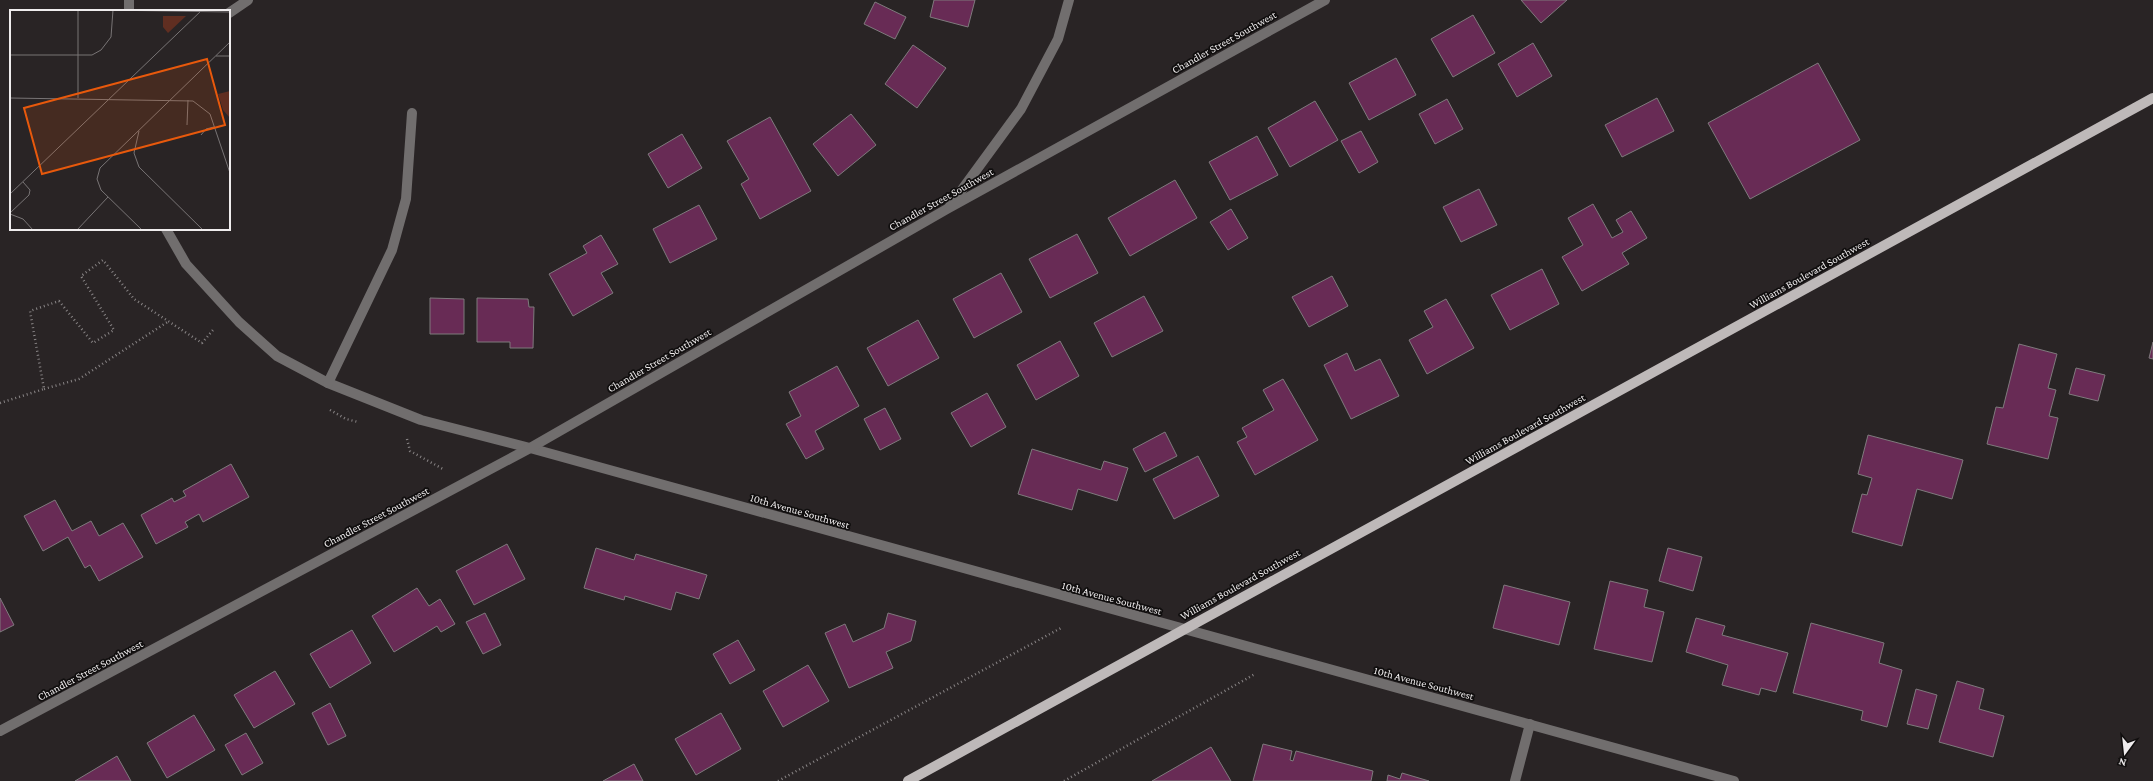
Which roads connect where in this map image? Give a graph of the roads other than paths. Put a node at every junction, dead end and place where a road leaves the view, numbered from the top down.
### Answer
1 (248, 0) edge
2 (1069, 0) edge
3 (1325, 0) edge
4 (230, 12) edge
5 (2153, 98) edge
6 (412, 113) dead end
7 (948, 209) junction
8 (167, 230) edge
9 (328, 383) junction
10 (530, 448) junction
11 (1183, 630) junction
12 (1530, 724) junction
13 (0, 731) edge
14 (908, 781) edge
15 (1515, 781) edge
16 (1734, 781) edge

1 - 4 street
2 - 7 street
3 - 7 street, Chandler Street Southwest
5 - 11 main road, Williams Boulevard Southwest
6 - 9 street
7 - 10 street, Chandler Street Southwest
8 - 9 street, 10th Avenue Southwest
9 - 10 street, 10th Avenue Southwest
10 - 11 street, 10th Avenue Southwest
10 - 13 street, Chandler Street Southwest
11 - 12 street, 10th Avenue Southwest
11 - 14 main road, Williams Boulevard Southwest
12 - 15 street
12 - 16 street, 10th Avenue Southwest

